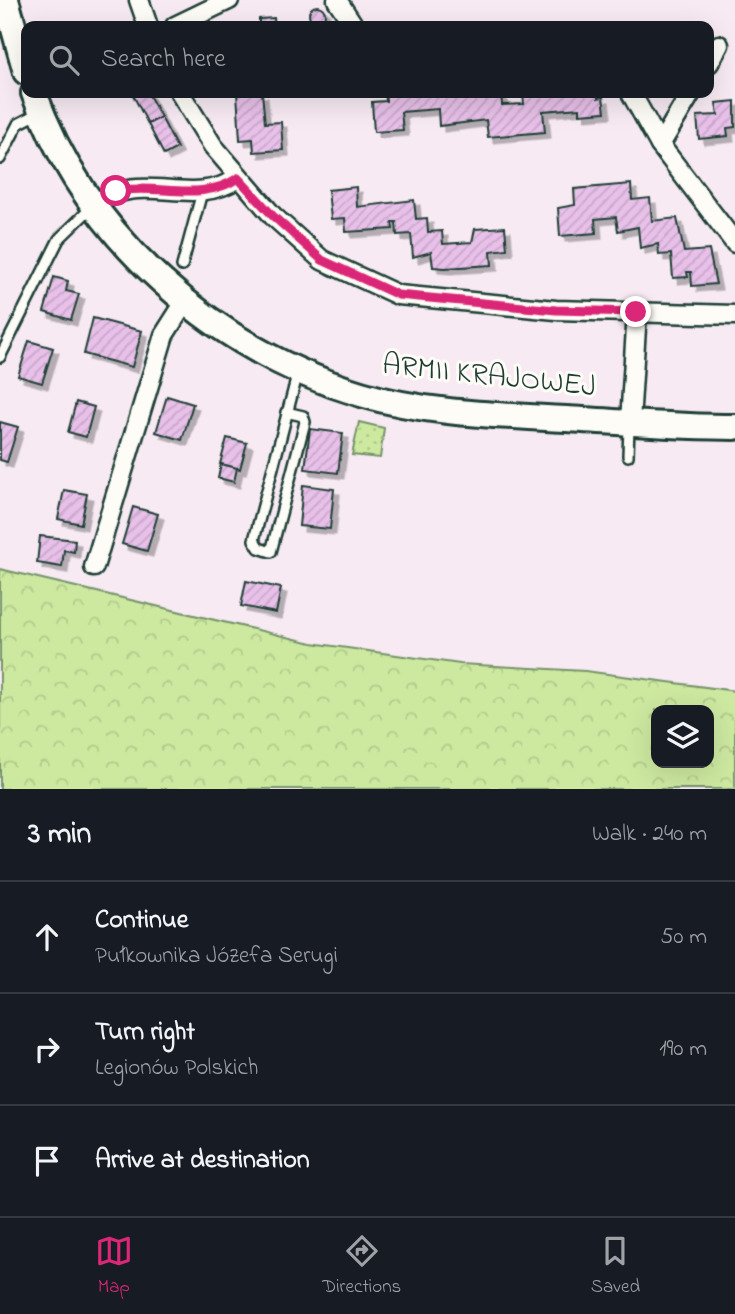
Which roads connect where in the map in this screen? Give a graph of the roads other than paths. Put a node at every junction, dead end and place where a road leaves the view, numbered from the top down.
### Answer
1 (6, 0) edge
2 (139, 0) edge
3 (229, 0) edge
4 (337, 0) edge
5 (146, 21) edge
6 (185, 21) edge
7 (351, 21) edge
8 (719, 45) dead end
9 (21, 54) edge
10 (714, 54) edge
11 (183, 98) edge
12 (634, 98) edge
13 (688, 98) edge
14 (37, 103) edge
15 (660, 145) junction
16 (0, 159) edge
17 (238, 178) junction
18 (202, 192) junction
19 (94, 205) junction
20 (735, 243) edge
21 (182, 266) dead end
22 (185, 302) junction
23 (636, 312) junction
24 (735, 315) edge
25 (0, 357) edge
26 (299, 371) junction
27 (286, 412) junction
28 (630, 422) junction
29 (735, 427) edge
30 (628, 456) dead end
31 (94, 568) dead end

1 - 9 main road
2 - 5 street
3 - 6 street
4 - 7 street
8 - 10 street
11 - 17 street
12 - 15 street
13 - 15 street
14 - 16 lane
14 - 19 main road, ARMII KRAJOWEJ
15 - 20 street
17 - 18 street
17 - 23 street
18 - 19 street
18 - 21 lane
19 - 22 main road, ARMII KRAJOWEJ
19 - 25 lane
22 - 26 main road, ARMII KRAJOWEJ
22 - 31 street
23 - 24 street
23 - 28 street
26 - 27 lane
26 - 28 main road, ARMII KRAJOWEJ
27 - 27 lane
28 - 29 main road, ARMII KRAJOWEJ
28 - 30 lane

